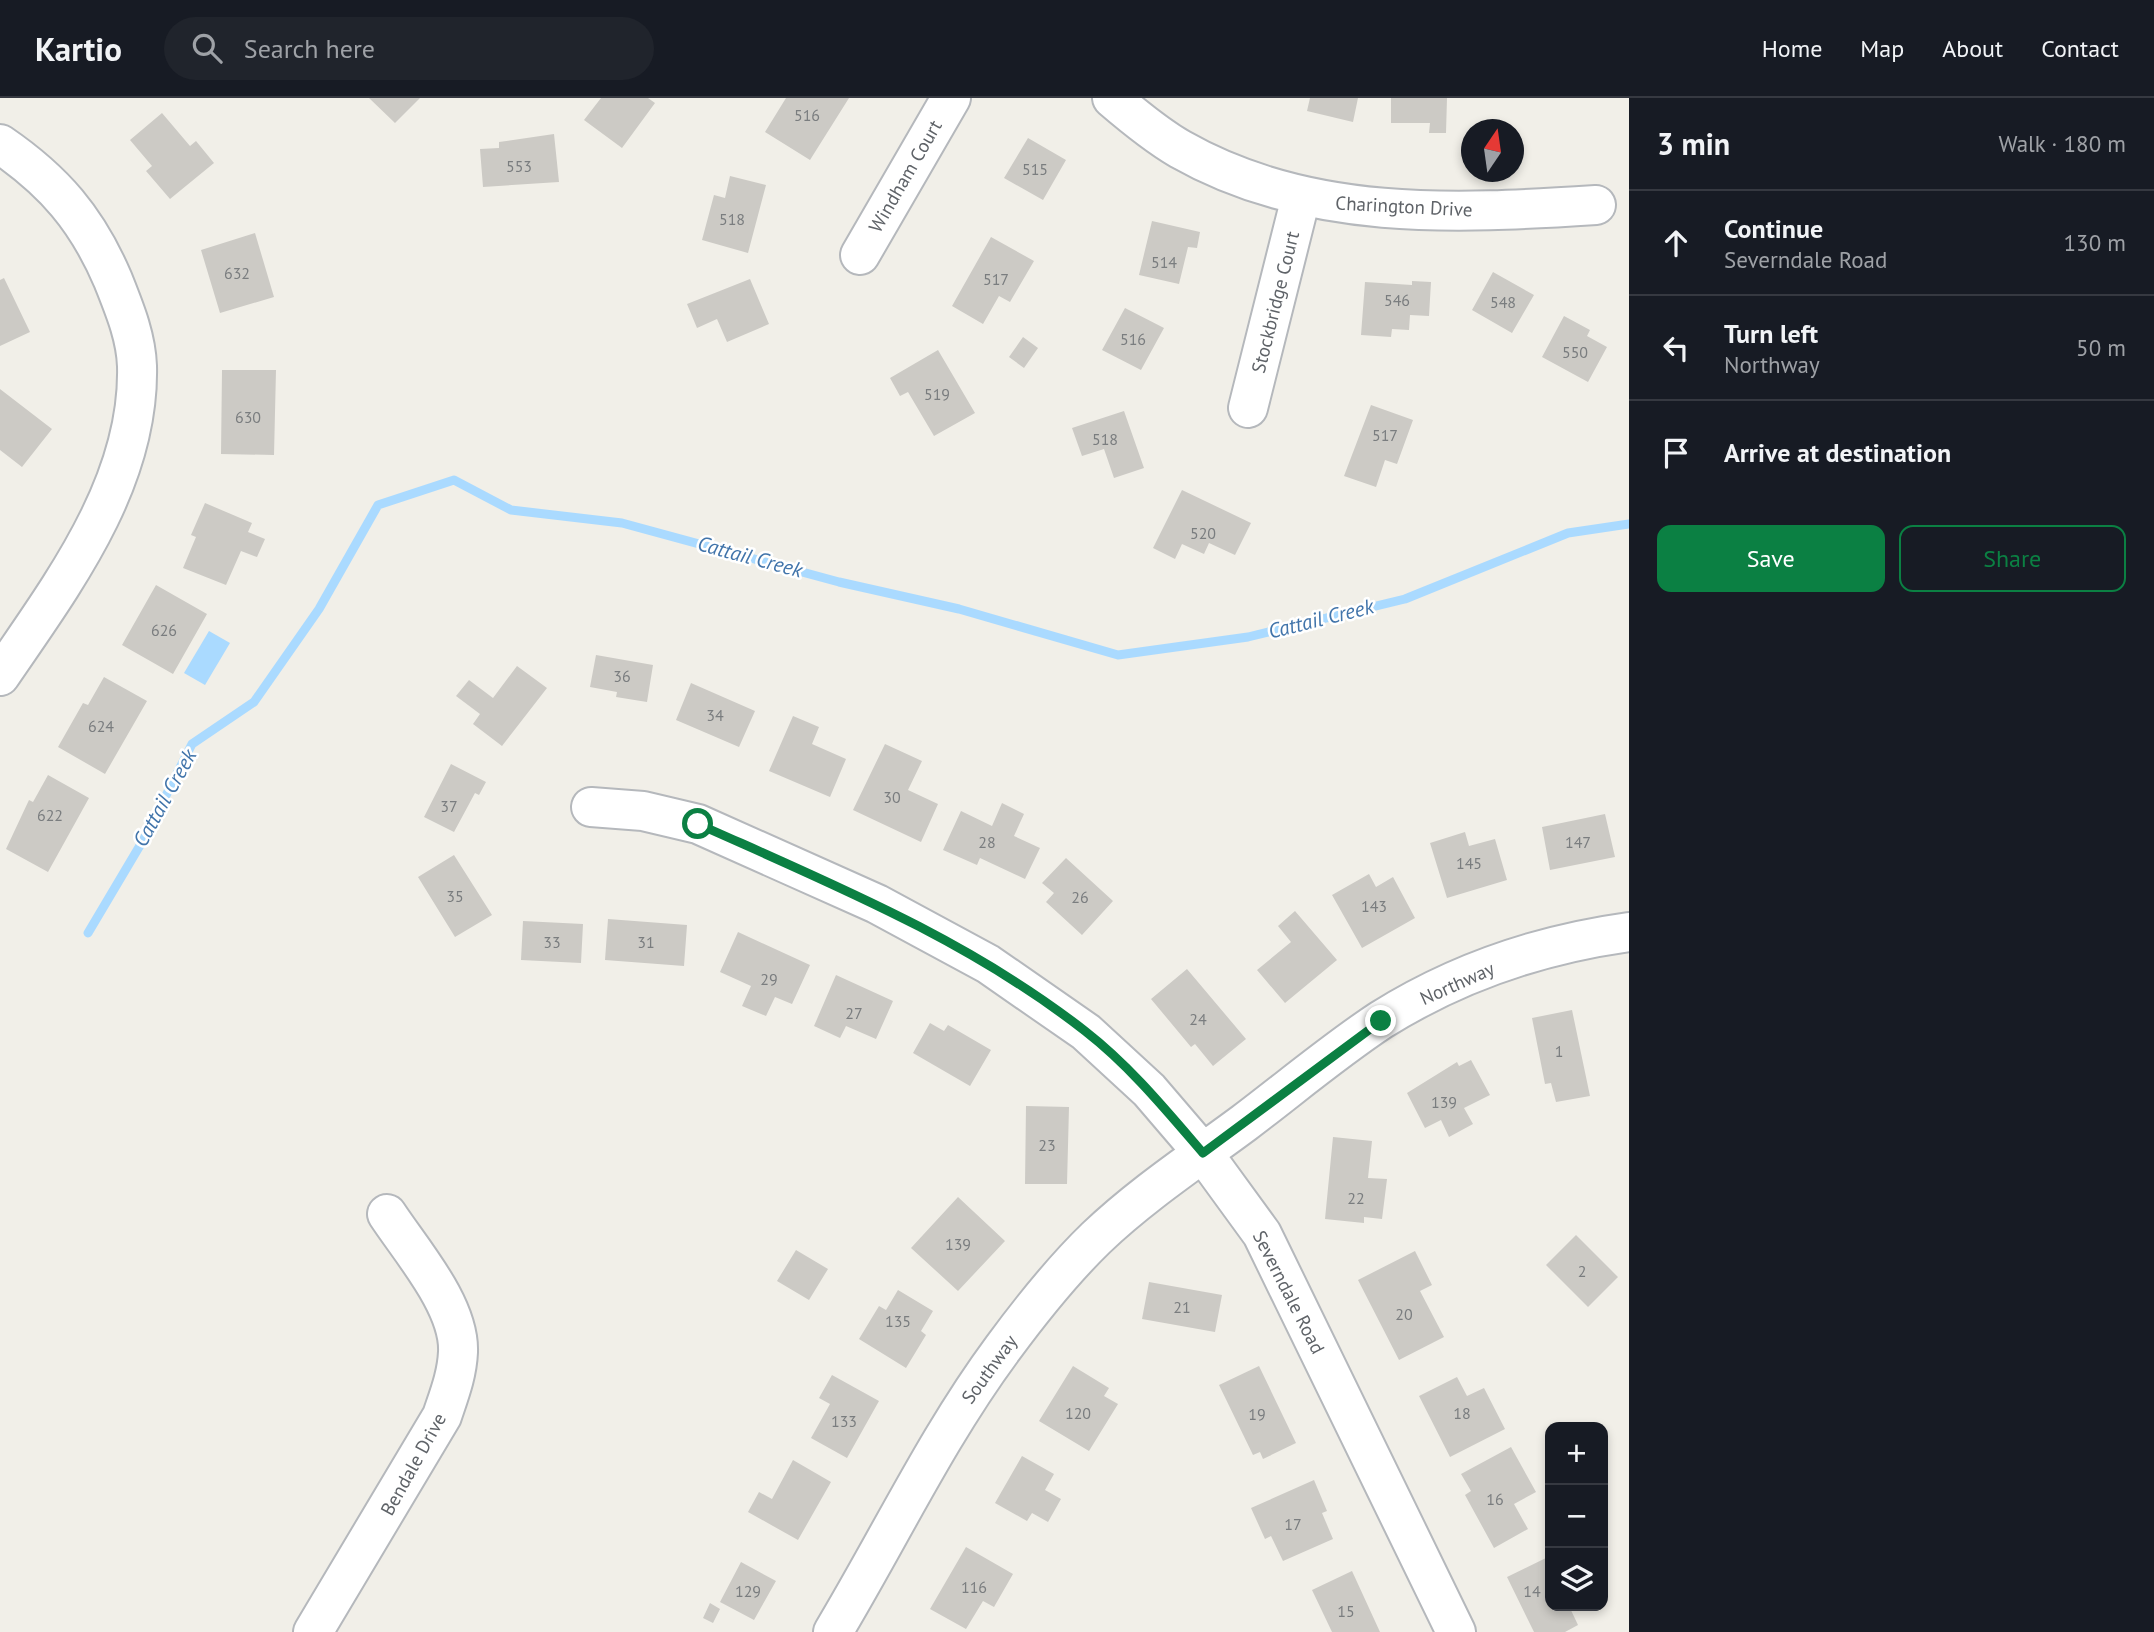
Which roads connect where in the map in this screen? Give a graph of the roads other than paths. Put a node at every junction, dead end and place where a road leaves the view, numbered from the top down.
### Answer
1 (951, 98) edge
2 (1112, 98) edge
3 (0, 144) edge
4 (1301, 197) junction
5 (1596, 205) dead end
6 (860, 255) dead end
7 (1248, 408) dead end
8 (0, 676) edge
9 (591, 807) dead end
10 (1628, 936) edge
11 (1203, 1153) junction
12 (387, 1214) dead end
13 (313, 1632) edge
14 (833, 1632) edge
15 (1456, 1632) edge

1 - 6 street, Windham Court
2 - 4 street, Charington Drive
3 - 8 street
4 - 5 street, Charington Drive
4 - 7 street, Stockbridge Court
9 - 11 street, Severndale Road
10 - 11 street, Northway
11 - 14 street, Southway
11 - 15 street, Severndale Road
12 - 13 street, Bendale Drive

